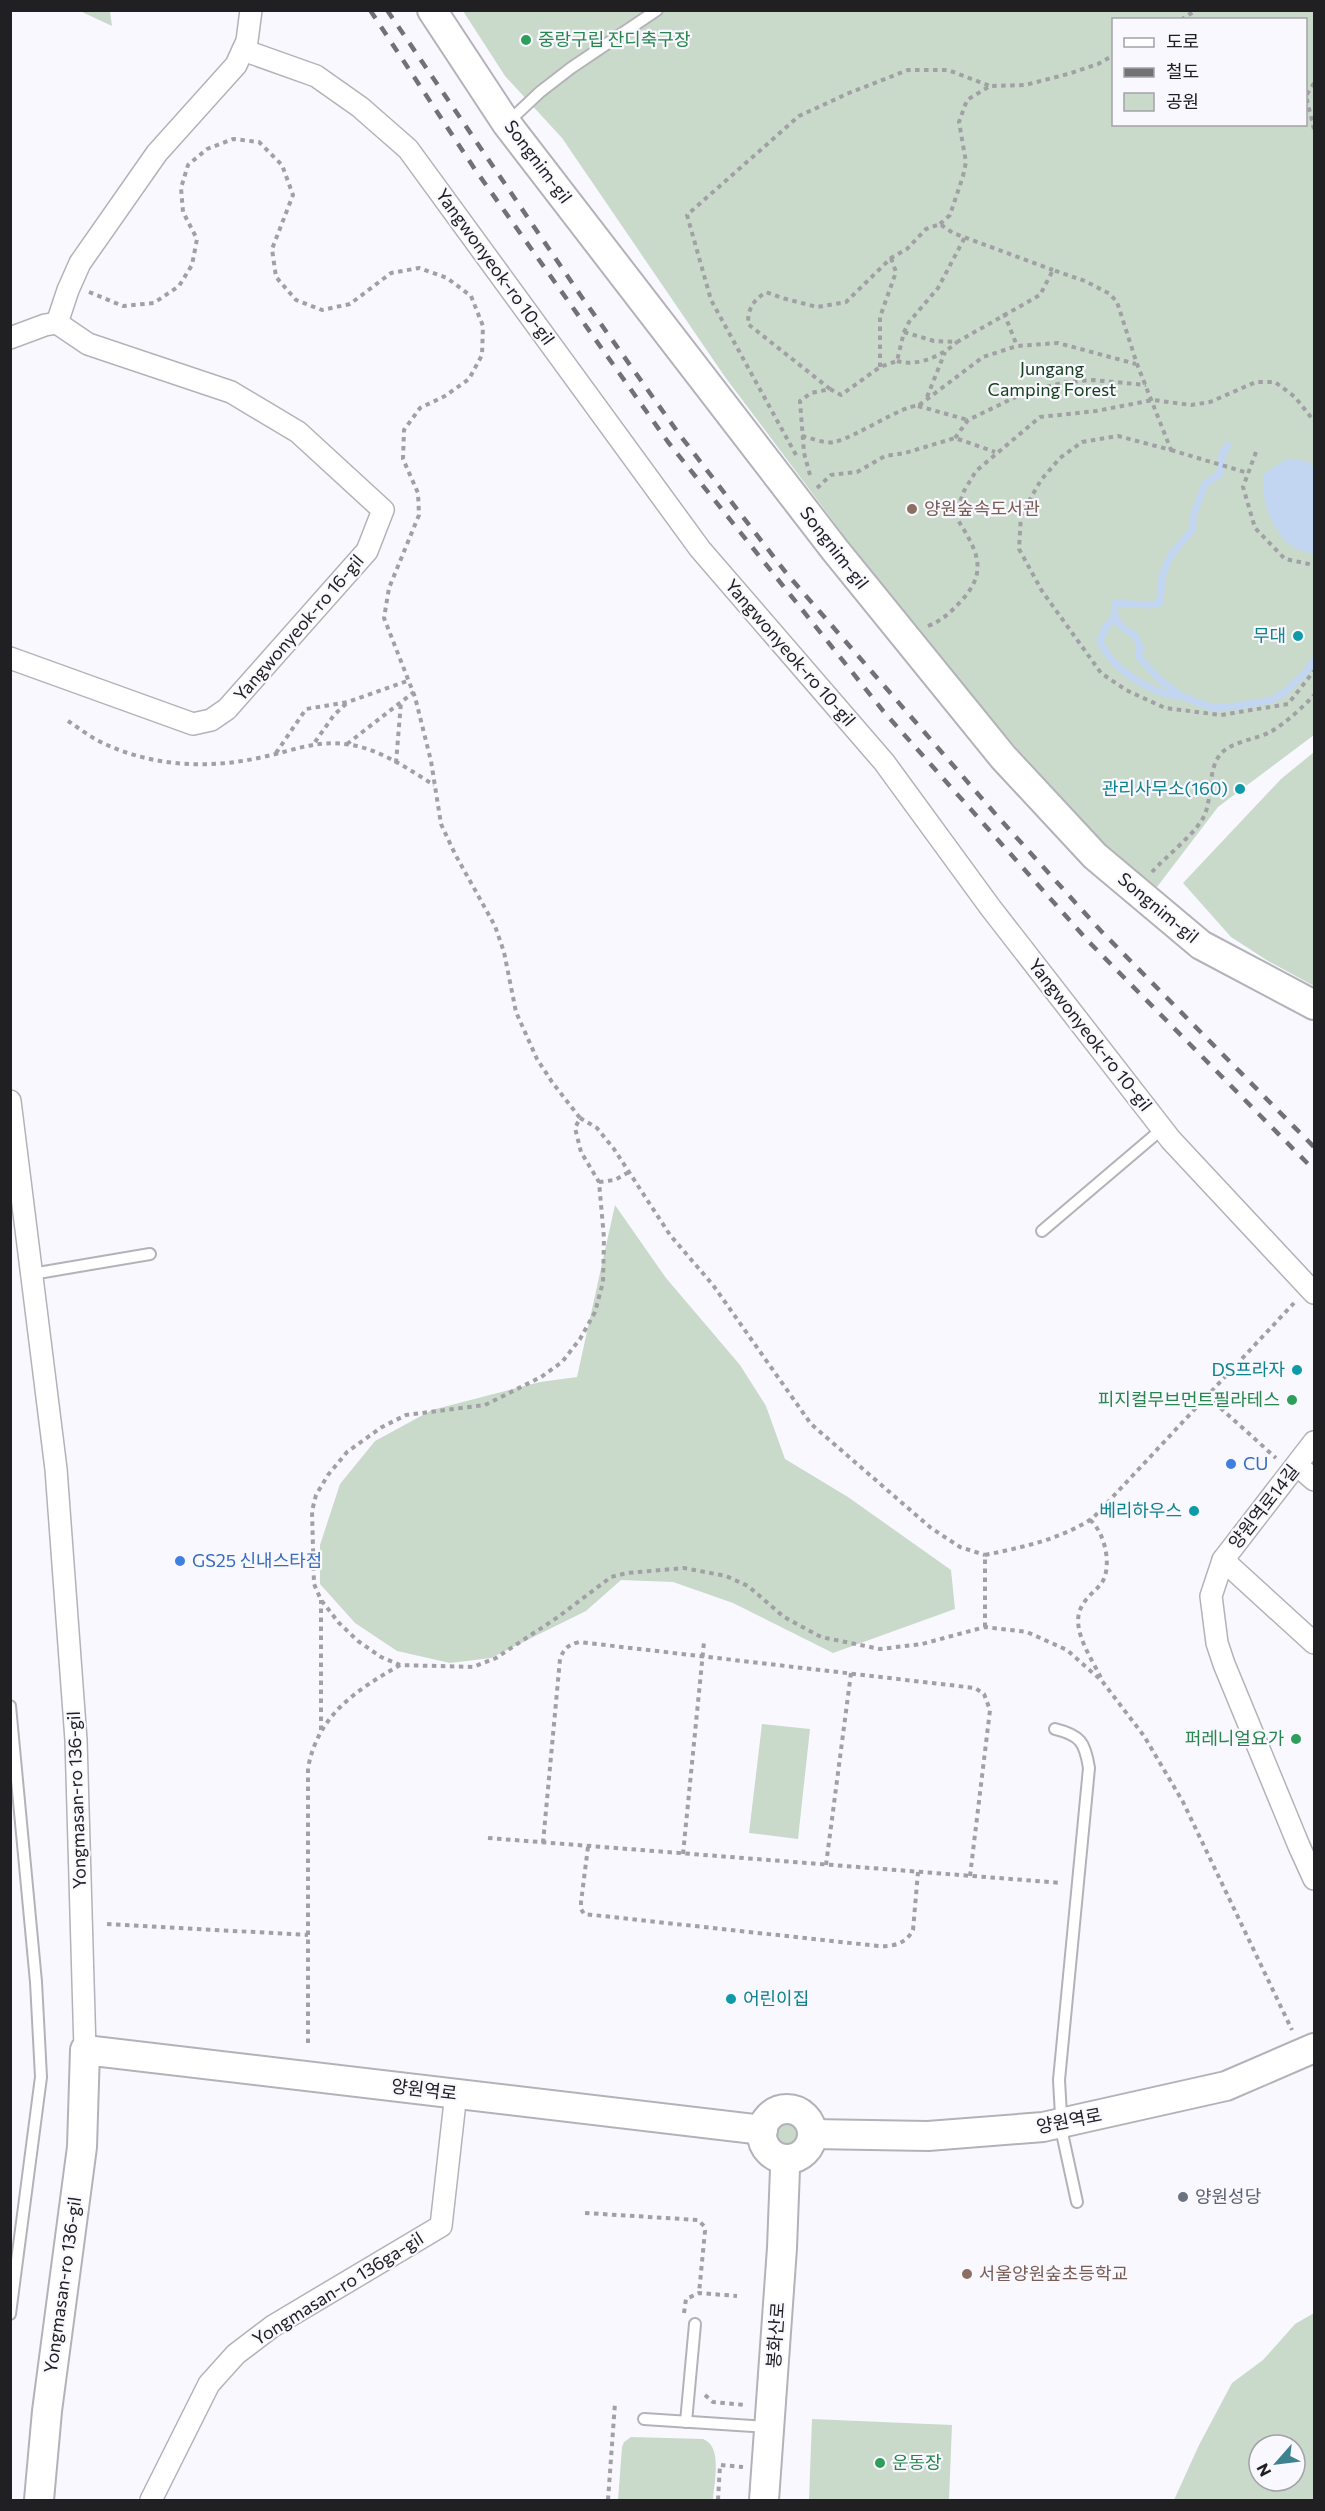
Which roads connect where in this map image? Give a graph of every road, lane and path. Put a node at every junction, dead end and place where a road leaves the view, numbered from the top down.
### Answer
1 (251, 10) edge
2 (432, 10) edge
3 (657, 10) edge
4 (243, 50) junction
5 (1112, 56) edge
6 (990, 86) junction
7 (1307, 100) edge
8 (507, 124) junction
9 (1314, 129) edge
10 (940, 224) junction
11 (965, 237) junction
12 (891, 258) junction
13 (1053, 270) junction
14 (83, 290) dead end
15 (1004, 313) junction
16 (57, 323) junction
17 (904, 332) junction
18 (10, 338) edge
19 (957, 342) junction
20 (1017, 346) junction
21 (945, 352) junction
22 (897, 361) junction
23 (1137, 364) junction
24 (880, 367) junction
25 (1146, 385) junction
26 (830, 389) junction
27 (1153, 400) junction
28 (926, 401) junction
29 (918, 406) junction
30 (968, 420) junction
31 (1314, 421) edge
32 (802, 436) junction
33 (955, 438) junction
34 (1171, 450) junction
35 (998, 451) junction
36 (1256, 452) dead end
37 (1248, 473) junction
38 (813, 492) junction
39 (1314, 565) edge
40 (927, 627) dead end
41 (10, 658) edge
42 (1314, 671) edge
43 (410, 680) junction
44 (414, 692) junction
45 (1314, 695) edge
46 (348, 702) junction
47 (401, 702) junction
48 (68, 721) dead end
49 (315, 743) junction
50 (346, 745) junction
51 (275, 754) junction
52 (396, 763) junction
53 (434, 785) junction
54 (1135, 889) junction
55 (1314, 1005) edge
56 (10, 1101) edge
57 (580, 1118) junction
58 (1162, 1129) junction
59 (630, 1172) junction
60 (599, 1182) junction
61 (1042, 1231) dead end
62 (150, 1254) dead end
63 (32, 1274) junction
64 (1307, 1295) edge
65 (1207, 1396) junction
66 (1314, 1442) edge
67 (1294, 1468) junction
68 (1314, 1480) edge
69 (1090, 1520) junction
70 (984, 1555) junction
71 (1223, 1560) junction
72 (321, 1600) junction
73 (985, 1627) junction
74 (704, 1642) dead end
75 (1314, 1644) edge
76 (702, 1656) junction
77 (400, 1665) junction
78 (851, 1673) junction
79 (1102, 1681) junction
80 (10, 1706) edge
81 (1055, 1729) dead end
82 (321, 1731) junction
83 (488, 1838) dead end
84 (543, 1843) junction
85 (588, 1847) junction
86 (683, 1854) junction
87 (826, 1865) junction
88 (918, 1872) junction
89 (970, 1876) junction
90 (1314, 1879) edge
91 (1078, 1883) junction
92 (107, 1923) dead end
93 (308, 1935) junction
94 (1304, 2041) edge
95 (308, 2043) dead end
96 (85, 2050) junction
97 (456, 2093) junction
98 (1061, 2123) junction
99 (763, 2130) junction
100 (812, 2134) junction
101 (785, 2164) junction
102 (1077, 2202) dead end
103 (585, 2213) dead end
104 (699, 2293) junction
105 (737, 2296) dead end
106 (684, 2302) dead end
107 (10, 2314) edge
108 (695, 2324) dead end
109 (703, 2388) dead end
110 (615, 2403) dead end
111 (752, 2406) dead end
112 (644, 2419) dead end
113 (686, 2422) junction
114 (770, 2427) junction
115 (747, 2467) dead end
116 (39, 2500) edge
117 (151, 2500) edge
118 (608, 2500) edge
119 (718, 2500) edge
120 (764, 2500) edge

1 - 4 street
2 - 8 street, Songnim-gil
3 - 8 lane
4 - 16 street
4 - 58 street, Yangwonyeok-ro 10-gil
5 - 6 path
6 - 10 path
6 - 38 path
7 - 9 path
8 - 54 street, Songnim-gil
10 - 11 path
10 - 12 path
11 - 13 path
11 - 17 path
12 - 24 path
12 - 26 path
13 - 15 path
13 - 23 path
14 - 43 path
15 - 19 path
15 - 20 path
16 - 18 street
16 - 41 street, Yangwonyeok-ro 16-gil
17 - 19 path
17 - 22 path
19 - 21 path
20 - 23 path
20 - 28 path
21 - 22 path
21 - 28 path
22 - 24 path
23 - 25 path
24 - 26 path
25 - 27 path
25 - 30 path
26 - 32 path
27 - 31 path
27 - 34 path
27 - 35 path
28 - 29 path
29 - 30 path
29 - 32 path
30 - 33 path
32 - 38 path
33 - 35 path
33 - 38 path
34 - 37 path
34 - 42 path
35 - 40 path
36 - 37 path
37 - 39 path
43 - 44 path
43 - 46 path
44 - 47 path
44 - 53 path
45 - 54 path
46 - 49 path
46 - 51 path
47 - 50 path
47 - 52 path
48 - 51 path
49 - 50 path
49 - 51 path
50 - 52 path
52 - 53 path
53 - 57 path
54 - 55 street, Songnim-gil
56 - 63 street, Yongmasan-ro 136-gil
57 - 59 path
57 - 60 path
58 - 61 lane
58 - 64 street, Yangwonyeok-ro 10-gil
59 - 60 path
59 - 70 path
60 - 72 path
62 - 63 lane
63 - 96 street, Yongmasan-ro 136-gil
64 - 65 path
65 - 67 path
65 - 69 path
66 - 67 street, 양원역로14길
67 - 68 street
67 - 71 street, 양원역로14길
69 - 70 path
69 - 79 path
70 - 73 path
71 - 75 street, 양원역로14길
71 - 90 street
72 - 77 path
72 - 82 path
73 - 77 path
73 - 79 path
74 - 76 path
76 - 78 path
76 - 84 path
76 - 86 path
77 - 82 path
78 - 87 path
78 - 89 path
79 - 94 path
80 - 107 lane
81 - 91 lane
82 - 93 path
83 - 84 path
84 - 85 path
85 - 86 path
85 - 88 path
86 - 87 path
87 - 88 path
88 - 89 path
89 - 91 path
91 - 98 lane
92 - 93 path
93 - 95 path
94 - 98 street, 양원역로
96 - 97 street, 양원역로
96 - 116 street, Yongmasan-ro 136-gil
97 - 99 street, 양원역로
97 - 117 street, Yongmasan-ro 136ga-gil
98 - 100 street, 양원역로
98 - 102 lane
99 - 100 street
99 - 101 street
100 - 101 street
101 - 114 street, 봉화산로
103 - 104 path
104 - 105 path
104 - 106 path
108 - 113 lane
109 - 111 path
110 - 118 path
112 - 113 lane
113 - 114 lane
114 - 120 street, 봉화산로
115 - 119 path

